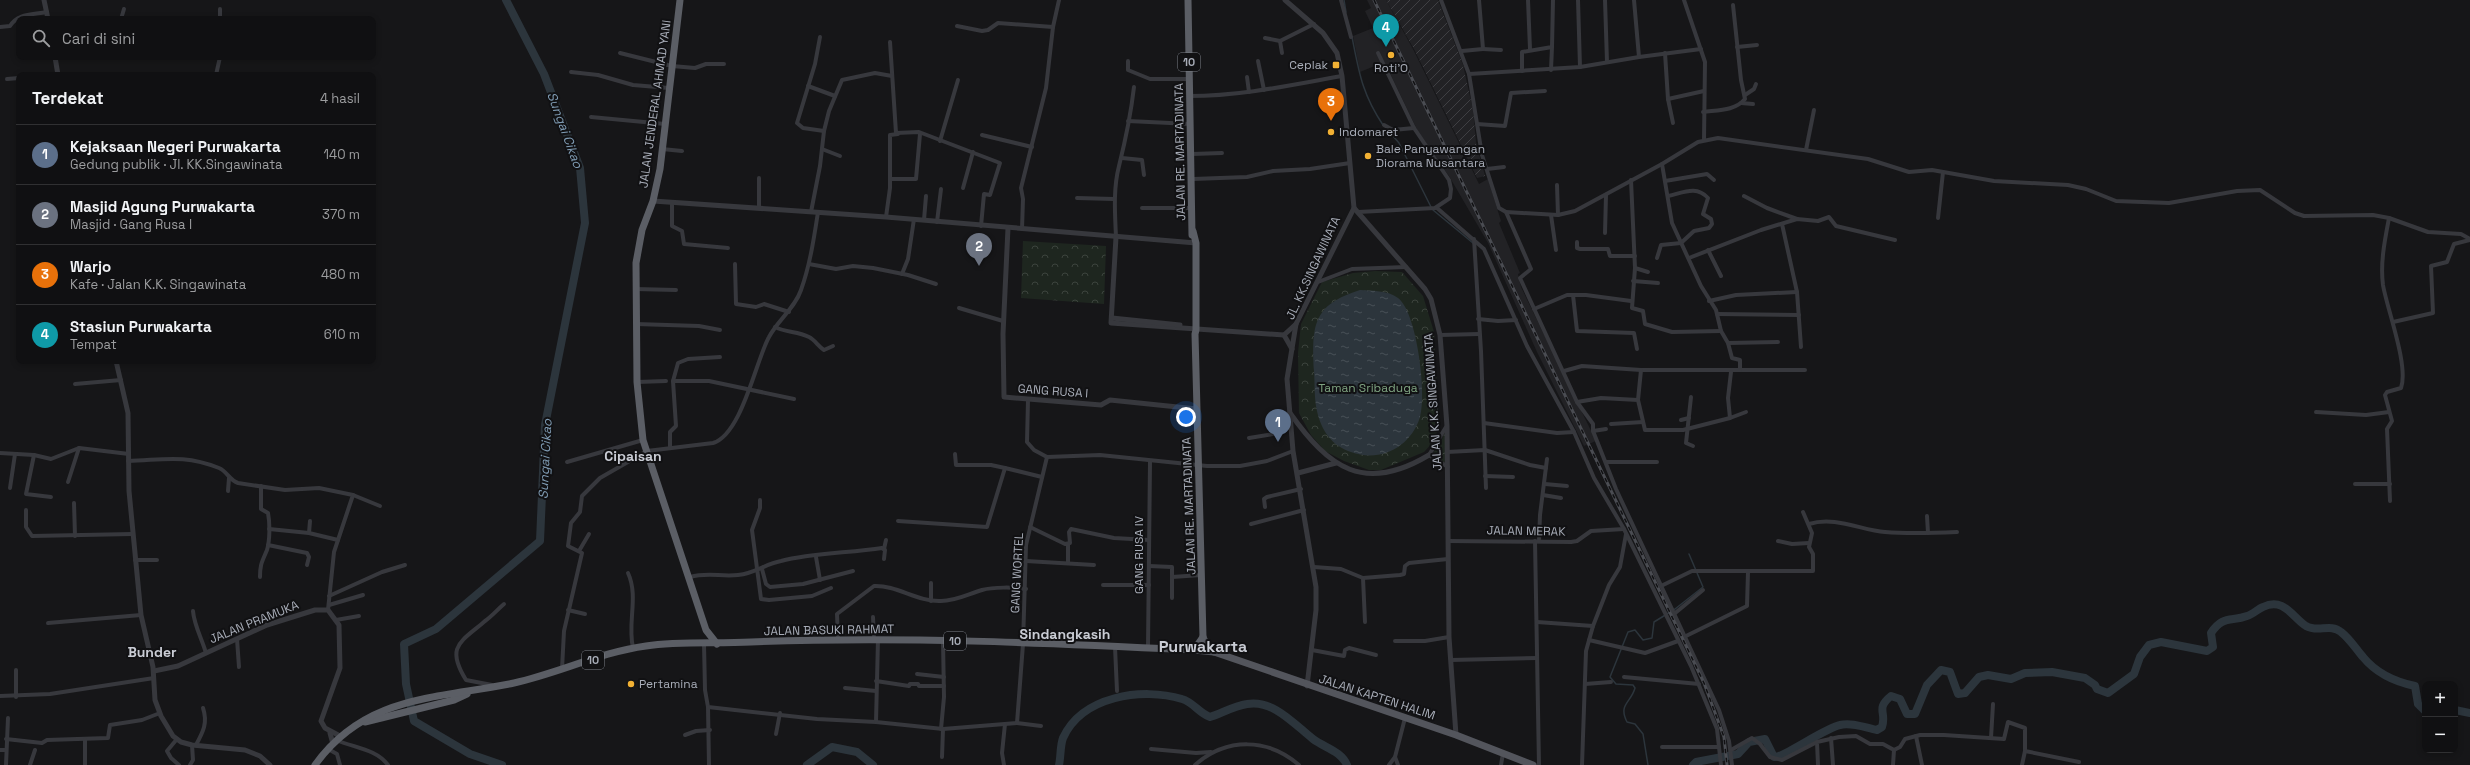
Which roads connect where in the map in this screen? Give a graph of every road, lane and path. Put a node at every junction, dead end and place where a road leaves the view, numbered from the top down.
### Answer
1 (44, 0) edge
2 (680, 0) edge
3 (1059, 0) edge
4 (1188, 0) edge
5 (1285, 0) edge
6 (1341, 0) edge
7 (1441, 0) edge
8 (1479, 0) edge
9 (1528, 0) edge
10 (1553, 0) edge
11 (1578, 0) edge
12 (1605, 0) edge
13 (1634, 0) edge
14 (1684, 0) edge
15 (1733, 5) dead end
16 (124, 9) dead end
17 (220, 10) dead end
18 (47, 12) junction
19 (19, 16) edge
20 (48, 16) edge
21 (122, 16) edge
22 (220, 16) edge
23 (16, 19) edge
24 (1314, 24) junction
25 (957, 26) dead end
26 (0, 27) edge
27 (1052, 27) junction
28 (820, 37) dead end
29 (1351, 37) dead end
30 (1265, 38) dead end
31 (1280, 41) junction
32 (890, 42) dead end
33 (1757, 45) dead end
34 (1552, 47) junction
35 (1737, 47) junction
36 (1484, 49) junction
37 (1530, 49) junction
38 (1701, 49) junction
39 (1501, 50) dead end
40 (1462, 51) junction
41 (620, 53) dead end
42 (1282, 53) dead end
43 (1378, 53) dead end
44 (1665, 53) junction
45 (1639, 56) junction
46 (56, 60) edge
47 (219, 60) edge
48 (1258, 61) dead end
49 (1128, 62) dead end
50 (1607, 62) junction
51 (724, 64) dead end
52 (672, 66) junction
53 (1580, 67) junction
54 (1551, 70) junction
55 (1522, 71) junction
56 (58, 72) edge
57 (217, 72) edge
58 (571, 72) dead end
59 (1469, 74) junction
60 (892, 76) junction
61 (1342, 76) junction
62 (1247, 77) dead end
63 (16, 78) edge
64 (7, 79) dead end
65 (1189, 79) junction
66 (958, 80) dead end
67 (1756, 84) dead end
68 (808, 86) junction
69 (1134, 87) dead end
70 (669, 88) junction
71 (1264, 90) junction
72 (1544, 91) dead end
73 (1704, 91) junction
74 (1249, 92) junction
75 (1745, 95) junction
76 (835, 96) junction
77 (1190, 96) junction
78 (1668, 99) junction
79 (1742, 103) junction
80 (1753, 104) dead end
81 (1814, 110) dead end
82 (1703, 112) junction
83 (591, 117) dead end
84 (1128, 121) junction
85 (1673, 123) dead end
86 (665, 124) junction
87 (1192, 124) junction
88 (1477, 124) junction
89 (1384, 125) dead end
90 (1414, 128) junction
91 (824, 131) junction
92 (898, 134) junction
93 (920, 134) junction
94 (982, 134) dead end
95 (1704, 140) junction
96 (940, 142) junction
97 (1032, 147) junction
98 (662, 149) junction
99 (822, 150) junction
100 (1806, 150) junction
101 (682, 152) dead end
102 (973, 152) junction
103 (1192, 154) junction
104 (1222, 154) dead end
105 (840, 156) dead end
106 (1122, 158) junction
107 (1350, 163) junction
108 (1662, 164) junction
109 (1504, 167) dead end
110 (1487, 168) junction
111 (1943, 172) junction
112 (1144, 175) dead end
113 (759, 178) dead end
114 (890, 179) junction
115 (1193, 179) junction
116 (1631, 180) junction
117 (1714, 180) dead end
118 (1666, 181) junction
119 (1557, 185) dead end
120 (963, 188) dead end
121 (941, 189) dead end
122 (1606, 195) junction
123 (926, 196) dead end
124 (1668, 196) junction
125 (1744, 196) dead end
126 (1077, 198) dead end
127 (1114, 199) junction
128 (653, 201) junction
129 (672, 202) junction
130 (759, 207) junction
131 (1142, 208) dead end
132 (1193, 208) junction
133 (1436, 208) junction
134 (1356, 210) junction
135 (811, 212) junction
136 (818, 212) junction
137 (1506, 212) junction
138 (1551, 215) junction
139 (1558, 215) junction
140 (886, 217) junction
141 (1938, 218) dead end
142 (2389, 218) junction
143 (914, 219) junction
144 (1797, 219) junction
145 (924, 220) junction
146 (937, 222) junction
147 (1782, 224) junction
148 (981, 226) junction
149 (1008, 228) junction
150 (1022, 229) junction
151 (1605, 232) dead end
152 (1116, 237) junction
153 (1474, 239) junction
154 (1895, 240) dead end
155 (1194, 242) junction
156 (1577, 242) dead end
157 (1683, 246) junction
158 (728, 248) dead end
159 (1556, 250) dead end
160 (1708, 250) junction
161 (1635, 256) junction
162 (1657, 258) dead end
163 (1688, 258) junction
164 (735, 264) dead end
165 (809, 264) junction
166 (1406, 267) junction
167 (1635, 268) junction
168 (1648, 272) dead end
169 (902, 274) junction
170 (1721, 276) dead end
171 (1633, 281) junction
172 (1318, 282) junction
173 (1658, 283) dead end
174 (936, 284) dead end
175 (634, 289) junction
176 (676, 290) dead end
177 (1797, 292) junction
178 (1573, 295) junction
179 (1632, 301) junction
180 (1709, 301) junction
181 (959, 308) dead end
182 (1534, 309) junction
183 (788, 312) junction
184 (1717, 314) junction
185 (1799, 315) junction
186 (1478, 319) junction
187 (1516, 320) junction
188 (1003, 321) junction
189 (2393, 322) junction
190 (636, 324) junction
191 (1296, 324) junction
192 (775, 327) junction
193 (1194, 329) junction
194 (720, 330) dead end
195 (1721, 331) junction
196 (1479, 334) junction
197 (1284, 335) junction
198 (1440, 335) junction
199 (1778, 342) dead end
200 (1728, 344) junction
201 (833, 346) dead end
202 (1801, 347) dead end
203 (1292, 349) junction
204 (1637, 350) dead end
205 (720, 357) dead end
206 (117, 364) edge
207 (1642, 370) junction
208 (1740, 370) junction
209 (1805, 370) dead end
210 (1564, 371) junction
211 (1730, 372) junction
212 (121, 380) junction
213 (666, 381) dead end
214 (673, 381) junction
215 (637, 382) junction
216 (75, 384) dead end
217 (750, 389) junction
218 (1691, 397) dead end
219 (794, 398) dead end
220 (1028, 400) junction
221 (1636, 400) junction
222 (1577, 402) junction
223 (1197, 409) junction
224 (1289, 412) junction
225 (1746, 412) dead end
226 (2316, 412) dead end
227 (2389, 412) junction
228 (1689, 418) junction
229 (1730, 418) junction
230 (1681, 420) dead end
231 (1643, 422) junction
232 (1484, 423) junction
233 (1611, 424) dead end
234 (1447, 426) junction
235 (1290, 427) junction
236 (1689, 427) junction
237 (1606, 429) dead end
238 (1593, 431) junction
239 (1574, 432) junction
240 (1249, 438) dead end
241 (643, 440) junction
242 (1693, 446) dead end
243 (670, 447) junction
244 (79, 448) junction
245 (1485, 450) junction
246 (646, 451) junction
247 (1293, 451) junction
248 (1447, 452) junction
249 (0, 453) edge
250 (15, 454) junction
251 (129, 454) junction
252 (955, 454) dead end
253 (34, 455) junction
254 (1429, 455) junction
255 (1047, 458) junction
256 (1547, 459) dead end
257 (128, 461) junction
258 (567, 462) dead end
259 (1150, 462) junction
260 (1606, 462) junction
261 (1657, 462) dead end
262 (1336, 463) junction
263 (1198, 464) junction
264 (1448, 467) junction
265 (1005, 468) junction
266 (1546, 468) junction
267 (1298, 473) junction
268 (1485, 476) junction
269 (1513, 476) dead end
270 (1042, 477) junction
271 (229, 478) junction
272 (68, 482) dead end
273 (1545, 484) junction
274 (2356, 484) dead end
275 (2390, 484) junction
276 (261, 486) junction
277 (1567, 486) dead end
278 (10, 488) dead end
279 (1486, 488) dead end
280 (1301, 489) junction
281 (228, 491) dead end
282 (353, 495) junction
283 (1543, 495) junction
284 (51, 497) dead end
285 (1562, 498) dead end
286 (760, 500) dead end
287 (2390, 501) dead end
288 (74, 503) dead end
289 (380, 506) dead end
290 (1265, 507) dead end
291 (26, 510) dead end
292 (1304, 510) junction
293 (1804, 512) dead end
294 (1928, 516) dead end
295 (310, 521) dead end
296 (898, 521) dead end
297 (1251, 524) dead end
298 (1809, 524) junction
299 (1030, 527) junction
300 (269, 529) junction
301 (1624, 529) junction
302 (1957, 532) dead end
303 (309, 533) junction
304 (1928, 533) junction
305 (132, 534) junction
306 (589, 534) dead end
307 (1626, 534) junction
308 (75, 536) junction
309 (338, 540) junction
310 (886, 540) dead end
311 (1149, 540) junction
312 (1448, 541) junction
313 (1537, 541) junction
314 (1778, 541) dead end
315 (1809, 543) junction
316 (1068, 544) junction
317 (268, 545) junction
318 (884, 549) junction
319 (579, 551) junction
320 (816, 556) junction
321 (884, 559) dead end
322 (135, 560) junction
323 (158, 560) dead end
324 (1448, 560) junction
325 (1026, 561) junction
326 (1068, 562) junction
327 (306, 565) dead end
328 (405, 565) dead end
329 (1094, 565) dead end
330 (1149, 566) junction
331 (1314, 567) junction
332 (760, 570) junction
333 (853, 571) dead end
334 (1748, 572) junction
335 (628, 573) dead end
336 (1202, 575) junction
337 (1172, 576) junction
338 (260, 577) dead end
339 (690, 577) junction
340 (1363, 578) junction
341 (820, 580) junction
342 (931, 583) dead end
343 (1103, 585) dead end
344 (1150, 585) junction
345 (1661, 586) junction
346 (831, 588) dead end
347 (1026, 589) junction
348 (1703, 590) dead end
349 (363, 594) dead end
350 (329, 596) junction
351 (1172, 598) dead end
352 (931, 601) junction
353 (504, 604) dead end
354 (328, 607) junction
355 (568, 610) junction
356 (193, 611) dead end
357 (1672, 611) junction
358 (585, 614) dead end
359 (141, 615) junction
360 (359, 616) dead end
361 (873, 617) dead end
362 (336, 620) junction
363 (1365, 622) dead end
364 (1537, 622) junction
365 (48, 623) dead end
366 (1593, 626) junction
367 (706, 630) junction
368 (1203, 637) junction
369 (1449, 637) junction
370 (1684, 637) junction
371 (838, 638) junction
372 (237, 639) junction
373 (876, 639) junction
374 (1589, 640) junction
375 (943, 641) junction
376 (1395, 641) dead end
377 (1678, 642) junction
378 (702, 644) junction
379 (717, 644) junction
380 (1023, 644) junction
381 (1116, 647) junction
382 (632, 648) junction
383 (1148, 648) junction
384 (1194, 650) junction
385 (1312, 650) junction
386 (206, 652) junction
387 (1214, 652) junction
388 (1376, 654) dead end
389 (1537, 658) junction
390 (1451, 660) junction
391 (239, 667) dead end
392 (562, 669) junction
393 (16, 670) dead end
394 (154, 671) junction
395 (917, 674) dead end
396 (944, 677) junction
397 (1624, 677) dead end
398 (154, 678) junction
399 (876, 681) junction
400 (1611, 682) dead end
401 (1585, 684) junction
402 (1699, 684) junction
403 (498, 686) junction
404 (944, 686) junction
405 (1307, 686) junction
406 (845, 688) dead end
407 (876, 691) junction
408 (1117, 691) dead end
409 (471, 692) junction
410 (0, 696) edge
411 (16, 697) junction
412 (1993, 704) dead end
413 (708, 706) junction
414 (203, 708) dead end
415 (160, 713) junction
416 (780, 713) junction
417 (8, 718) dead end
418 (1405, 718) junction
419 (876, 722) junction
420 (359, 723) junction
421 (1017, 723) junction
422 (1005, 724) junction
423 (1042, 726) dead end
424 (942, 729) junction
425 (710, 730) junction
426 (330, 732) junction
427 (776, 734) dead end
428 (685, 735) dead end
429 (1456, 735) junction
430 (1916, 736) junction
431 (1831, 738) junction
432 (1992, 738) junction
433 (6, 739) junction
434 (85, 739) junction
435 (177, 739) junction
436 (334, 742) junction
437 (1818, 742) junction
438 (194, 745) junction
439 (1662, 747) dead end
440 (1719, 747) junction
441 (1151, 749) dead end
442 (0, 750) edge
443 (6, 750) junction
444 (35, 750) dead end
445 (1894, 750) junction
446 (1214, 751) junction
447 (2025, 751) junction
448 (1503, 752) junction
449 (1731, 752) junction
450 (942, 757) dead end
451 (1395, 757) junction
452 (2080, 762) dead end
453 (1732, 763) edge
454 (1721, 764) edge
455 (6, 765) edge
456 (30, 765) edge
457 (85, 765) edge
458 (179, 765) edge
459 (190, 765) edge
460 (270, 765) edge
461 (314, 765) edge
462 (340, 765) edge
463 (388, 765) edge
464 (709, 765) edge
465 (1004, 765) edge
466 (1195, 765) edge
467 (1299, 765) edge
468 (1389, 765) edge
469 (1398, 765) edge
470 (1501, 765) edge
471 (1533, 765) edge
472 (1539, 765) edge
473 (1582, 765) edge
474 (1818, 765) edge
475 (1834, 765) edge
476 (1894, 765) edge
477 (1922, 765) edge
478 (2022, 765) edge

1 - 18 street
2 - 52 highway, JALAN JENDERAL AHMAD YANI
3 - 27 street
4 - 65 highway, JALAN RE. MARTADINATA / 10
5 - 24 street
6 - 29 street
7 - 40 street
8 - 36 street
9 - 37 street
10 - 34 street
11 - 53 street
12 - 50 street
13 - 45 street
14 - 38 street
15 - 35 street
16 - 21 street
17 - 22 street
18 - 19 street
18 - 20 street
23 - 26 street
24 - 31 street
24 - 61 street
25 - 27 street
27 - 97 street
28 - 68 street
30 - 31 street
31 - 42 street
32 - 60 street
33 - 35 street
34 - 37 street
34 - 54 street
35 - 75 street
36 - 39 street
36 - 40 street
37 - 55 street
38 - 44 street
38 - 73 street
40 - 59 street
41 - 52 street
43 - 90 street
44 - 45 street
44 - 78 street
45 - 50 street
46 - 56 street
47 - 57 street
48 - 71 street
49 - 65 street
50 - 53 street
51 - 52 street
52 - 70 highway, JALAN JENDERAL AHMAD YANI
53 - 54 street
54 - 55 street
55 - 59 street
58 - 70 street
59 - 88 street
60 - 76 street
60 - 92 street
61 - 71 street
61 - 107 street
62 - 74 street
63 - 64 street
65 - 77 highway, JALAN RE. MARTADINATA / 10
66 - 96 street
67 - 75 street
68 - 76 street
68 - 91 street
69 - 84 street
70 - 86 highway, JALAN JENDERAL AHMAD YANI
71 - 74 street
72 - 88 street
73 - 78 street
73 - 82 street
74 - 77 street
75 - 79 street
76 - 91 street
77 - 87 highway, JALAN RE. MARTADINATA / 10
78 - 85 street
79 - 80 street
79 - 82 street
81 - 100 street
82 - 95 street
83 - 86 street
84 - 87 street
84 - 106 street
86 - 98 highway, JALAN JENDERAL AHMAD YANI
87 - 103 highway, JALAN RE. MARTADINATA / 10
88 - 110 street
89 - 90 street
90 - 133 street
91 - 99 street
92 - 93 street
92 - 114 street
93 - 96 street
93 - 114 street
94 - 97 street
95 - 100 street
95 - 108 street
96 - 102 street
97 - 150 street
98 - 101 street
98 - 128 highway, JALAN JENDERAL AHMAD YANI
99 - 105 street
99 - 135 street
100 - 111 street
102 - 120 street
102 - 148 street
103 - 104 street
103 - 115 highway, JALAN RE. MARTADINATA / 10
106 - 112 street
106 - 127 street
107 - 115 street
107 - 134 street
108 - 116 street
108 - 118 street
109 - 110 street
110 - 137 street
111 - 141 street
111 - 142 street
113 - 130 street
114 - 140 street
115 - 132 highway, JALAN RE. MARTADINATA / 10
116 - 122 street
116 - 161 street
117 - 118 street
118 - 124 street
119 - 139 street
121 - 146 street
122 - 139 street
122 - 151 street
123 - 145 street
124 - 157 street
124 - 157 street
125 - 144 street
126 - 127 street
127 - 152 street
128 - 129 street
128 - 175 highway, JALAN JENDERAL AHMAD YANI
129 - 130 street
129 - 158 street
130 - 135 street
131 - 132 street
132 - 155 highway, JALAN RE. MARTADINATA / 10
133 - 134 street
133 - 153 street
134 - 166 street, JALAN K.K. SINGAWINATA
134 - 172 street, JL. KK.SINGAWINATA
135 - 136 street
136 - 140 street
136 - 165 street
137 - 138 street
137 - 182 street
138 - 139 street
138 - 159 street
140 - 143 street
142 - 189 street
142 - 189 street
143 - 145 street
143 - 169 street
144 - 147 street
144 - 154 street
145 - 146 street
146 - 148 street
147 - 160 street
147 - 177 street
148 - 149 street
149 - 150 street
149 - 188 street, GANG RUSA I
150 - 152 street
152 - 155 street
152 - 193 street
153 - 186 street
153 - 187 street
155 - 193 highway, JALAN RE. MARTADINATA / 10
156 - 161 street
157 - 162 street
157 - 163 street
160 - 163 street
160 - 170 street
161 - 167 street
163 - 180 street
164 - 183 street
165 - 169 street
165 - 183 street
166 - 172 street
166 - 198 street, JALAN K.K. SINGAWINATA
167 - 168 street
167 - 171 street
169 - 174 street
171 - 173 street
171 - 179 street
172 - 191 street, JL. KK.SINGAWINATA
175 - 176 street
175 - 190 highway, JALAN JENDERAL AHMAD YANI
177 - 180 street
177 - 185 street
178 - 179 street
178 - 182 street
178 - 204 street
179 - 195 street
180 - 184 street
181 - 188 street
182 - 210 street
183 - 192 street
184 - 185 street
184 - 195 street
185 - 202 street
186 - 187 street
186 - 196 street
187 - 239 street
188 - 220 street, GANG RUSA I
189 - 227 street
190 - 194 street
190 - 215 highway, JALAN JENDERAL AHMAD YANI
191 - 197 street
191 - 203 street, JL. KK.SINGAWINATA
192 - 201 street
192 - 217 street
193 - 197 street
193 - 223 highway, JALAN RE. MARTADINATA / 10
195 - 200 street
196 - 198 street
196 - 232 street
197 - 203 street
198 - 234 street, JALAN K.K. SINGAWINATA
199 - 200 street
200 - 208 street
203 - 224 street, JL. KK.SINGAWINATA
205 - 214 street
206 - 212 street
207 - 210 street
207 - 211 street
207 - 221 street
208 - 209 street
208 - 211 street
210 - 222 street
211 - 229 street
212 - 216 street
212 - 251 street
213 - 215 street
214 - 217 street
214 - 243 street
215 - 241 highway, JALAN JENDERAL AHMAD YANI
217 - 219 street
217 - 243 street
218 - 228 street
220 - 223 street, GANG RUSA I
220 - 255 street
221 - 222 street
221 - 231 street
222 - 238 street
223 - 263 highway, JALAN RE. MARTADINATA / 10
224 - 235 street, JL. KK.SINGAWINATA
224 - 262 street
225 - 229 street
226 - 227 street
227 - 275 street
228 - 230 street
228 - 236 street
229 - 236 street
231 - 233 street
231 - 236 street
232 - 239 street
232 - 245 street
234 - 248 street, JALAN K.K. SINGAWINATA
234 - 254 street
235 - 240 street
235 - 247 street, JL. KK.SINGAWINATA
236 - 242 street
237 - 238 street
238 - 260 street
239 - 301 street
241 - 246 highway, JALAN JENDERAL AHMAD YANI
241 - 258 street
243 - 246 street
244 - 251 street
244 - 253 street
244 - 272 street
245 - 248 street
245 - 266 street
245 - 268 street
246 - 319 street
246 - 339 highway, JALAN JENDERAL AHMAD YANI
247 - 263 street
247 - 267 street, JL. KK.SINGAWINATA
248 - 264 street, JALAN K.K. SINGAWINATA
249 - 250 street
250 - 253 street
250 - 278 street
251 - 257 street
252 - 265 street
253 - 284 street
254 - 262 street
254 - 264 street
255 - 259 street
255 - 270 street, GANG WORTEL
256 - 266 street
257 - 271 street
257 - 305 street
259 - 263 street
259 - 311 street, GANG RUSA IV
260 - 261 street
260 - 345 street
262 - 267 street
263 - 336 highway, JALAN RE. MARTADINATA / 10
264 - 312 street, JALAN K.K. SINGAWINATA
265 - 270 street
265 - 296 street
266 - 273 street
267 - 280 street, JL. KK.SINGAWINATA
268 - 269 street
268 - 279 street
270 - 299 street, GANG WORTEL
271 - 276 street
271 - 281 street
273 - 277 street
273 - 283 street
274 - 275 street
275 - 287 street
276 - 282 street
276 - 300 street
280 - 290 street
280 - 292 street, JL. KK.SINGAWINATA
282 - 289 street
282 - 309 street
283 - 285 street
283 - 313 street
286 - 332 street
288 - 308 street
291 - 308 street
292 - 297 street
292 - 331 street, JL. KK.SINGAWINATA
293 - 298 street
294 - 304 street
295 - 303 street
298 - 304 street
298 - 315 street
299 - 316 street
299 - 325 street, GANG WORTEL
300 - 303 street
300 - 317 street
301 - 307 street
301 - 313 street, JALAN MERAK
302 - 304 street
303 - 309 street
305 - 308 street
305 - 322 street
306 - 319 street
307 - 366 street
307 - 377 street
309 - 350 street
310 - 318 street
311 - 316 street
311 - 330 street, GANG RUSA IV
312 - 313 street, JALAN MERAK
312 - 324 street, JALAN K.K. SINGAWINATA
313 - 364 street
314 - 315 street
315 - 334 street
316 - 326 street
317 - 327 street
317 - 338 street
318 - 320 street
318 - 321 street
319 - 355 street
320 - 332 street
320 - 341 street
322 - 323 street
322 - 359 street
324 - 340 street
324 - 369 street, JALAN K.K. SINGAWINATA
325 - 326 street
325 - 347 street, GANG WORTEL
326 - 329 street
328 - 350 street
330 - 337 street
330 - 344 street, GANG RUSA IV
331 - 340 street
331 - 385 street, JL. KK.SINGAWINATA
332 - 339 street
332 - 341 street
332 - 346 street
333 - 341 street
334 - 345 street
334 - 370 street
335 - 382 street
336 - 337 street
336 - 368 highway, JALAN RE. MARTADINATA / 10
337 - 351 street
339 - 367 highway, JALAN JENDERAL AHMAD YANI
340 - 363 street
342 - 352 street
343 - 344 street
344 - 383 street, GANG RUSA IV
345 - 357 street
347 - 352 street
347 - 380 street, GANG WORTEL
348 - 357 street
349 - 354 street
350 - 354 street
352 - 371 street
353 - 403 street
354 - 362 street
354 - 372 street, JALAN PRAMUKA
355 - 358 street
355 - 392 street
356 - 386 street
357 - 370 street
359 - 365 street
359 - 394 street
360 - 362 street
361 - 373 street
362 - 426 street
364 - 366 street
364 - 389 street
366 - 374 street
367 - 378 highway
367 - 379 highway, JALAN JENDERAL AHMAD YANI
368 - 384 highway
368 - 387 main road
369 - 376 street
369 - 390 street, JALAN K.K. SINGAWINATA
370 - 449 street
371 - 373 highway, JALAN BASUKI RAHMAT / 10
371 - 379 highway, JALAN BASUKI RAHMAT / 10
372 - 386 street, JALAN PRAMUKA
372 - 391 street
373 - 375 highway, JALAN BASUKI RAHMAT / 10
373 - 399 street
374 - 377 street
374 - 401 street
375 - 380 highway, JALAN BASUKI RAHMAT / 10
375 - 396 street
377 - 402 street
378 - 379 highway, JALAN BASUKI RAHMAT / 10
378 - 382 highway, JALAN BASUKI RAHMAT / 10
378 - 413 street
380 - 381 highway, JALAN BASUKI RAHMAT / 10
380 - 421 street, GANG WORTEL
381 - 383 highway, JALAN BASUKI RAHMAT / 10
381 - 408 street
382 - 392 highway, JALAN BASUKI RAHMAT / 10
383 - 384 highway, JALAN BASUKI RAHMAT / 10
384 - 387 main road, JALAN KAPTEN HALIM
385 - 388 street
385 - 405 street, JL. KK.SINGAWINATA
386 - 394 street, JALAN PRAMUKA
387 - 405 main road, JALAN KAPTEN HALIM
389 - 390 street
389 - 472 street
390 - 429 street, JALAN K.K. SINGAWINATA
392 - 403 highway, JALAN BASUKI RAHMAT / 10
393 - 411 street
394 - 398 street
395 - 396 street
396 - 404 street
397 - 402 street
398 - 411 street
398 - 415 street
399 - 404 street
399 - 407 street
400 - 401 street
401 - 473 street
402 - 440 street
403 - 409 highway, JALAN BASUKI RAHMAT / 10
404 - 424 street
405 - 418 main road, JALAN KAPTEN HALIM
406 - 407 street
407 - 419 street
409 - 420 highway, JALAN BASUKI RAHMAT / 10
409 - 420 highway, JALAN BASUKI RAHMAT / 10
410 - 411 street
412 - 432 street
413 - 416 street
413 - 425 street
414 - 438 street
415 - 434 street
415 - 435 street
416 - 419 street
416 - 427 street
417 - 433 street
418 - 429 main road, JALAN KAPTEN HALIM
418 - 451 street
419 - 424 street
420 - 436 highway, JALAN BASUKI RAHMAT / 10
421 - 422 street
421 - 423 street
422 - 424 street
422 - 465 street
424 - 450 street
425 - 428 street
425 - 464 street
426 - 436 street
426 - 436 street
429 - 448 main road, JALAN KAPTEN HALIM
430 - 432 street
430 - 445 street
430 - 477 street
431 - 437 street
431 - 445 street
431 - 475 street
432 - 447 street
433 - 434 street
433 - 443 street
434 - 457 street
435 - 438 street
435 - 458 street
436 - 461 highway, JALAN BASUKI RAHMAT / 10
436 - 462 street
436 - 463 street
437 - 449 street
437 - 474 street
438 - 459 street
438 - 460 street
439 - 440 street
440 - 454 street
441 - 446 street
442 - 443 street
443 - 455 street
444 - 456 street
445 - 476 street
446 - 466 street
446 - 467 street
447 - 452 street
447 - 478 street
448 - 470 street
448 - 471 main road, JALAN KAPTEN HALIM
449 - 453 street
451 - 468 street
451 - 469 street

